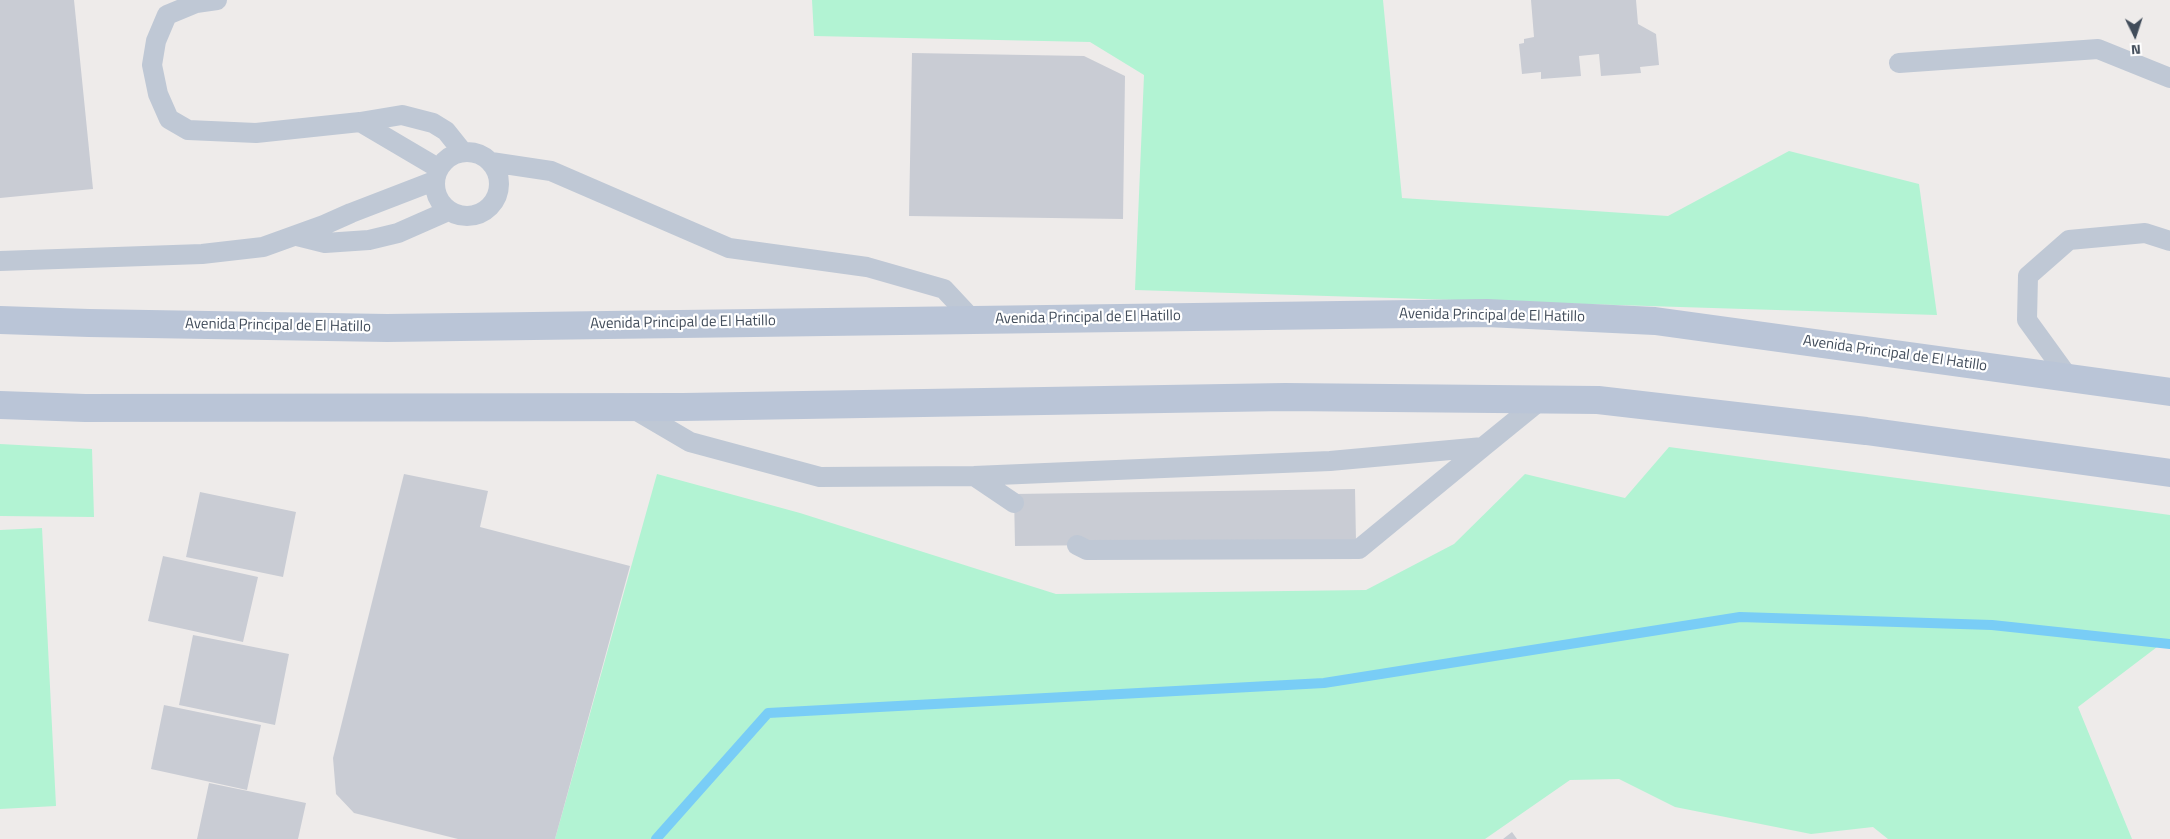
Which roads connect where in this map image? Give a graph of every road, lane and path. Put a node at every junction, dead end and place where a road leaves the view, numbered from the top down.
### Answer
1 (217, 0) edge
2 (1899, 63) dead end
3 (2170, 78) edge
4 (360, 122) junction
5 (462, 151) junction
6 (492, 162) junction
7 (436, 174) junction
8 (448, 211) junction
9 (297, 236) junction
10 (2170, 241) edge
11 (0, 261) edge
12 (972, 319) junction
13 (0, 320) edge
14 (2070, 378) junction
15 (2170, 392) edge
16 (1542, 399) junction
17 (0, 405) edge
18 (632, 408) junction
19 (1483, 447) junction
20 (2170, 472) edge
21 (974, 476) junction
22 (1014, 503) dead end
23 (1077, 545) dead end

1 - 4 lane
2 - 3 lane
4 - 5 lane
4 - 7 lane
5 - 6 lane
5 - 7 lane
6 - 8 lane
6 - 12 lane
7 - 8 lane
7 - 9 lane
8 - 9 lane
9 - 11 lane
10 - 14 lane
12 - 13 main road, Avenida Principal de El Hatillo
12 - 14 main road, Avenida Principal de El Hatillo
14 - 15 main road, Avenida Principal de El Hatillo
16 - 18 main road
16 - 19 lane
16 - 20 main road
17 - 18 main road
18 - 21 lane
19 - 21 lane
19 - 23 lane
21 - 22 lane

